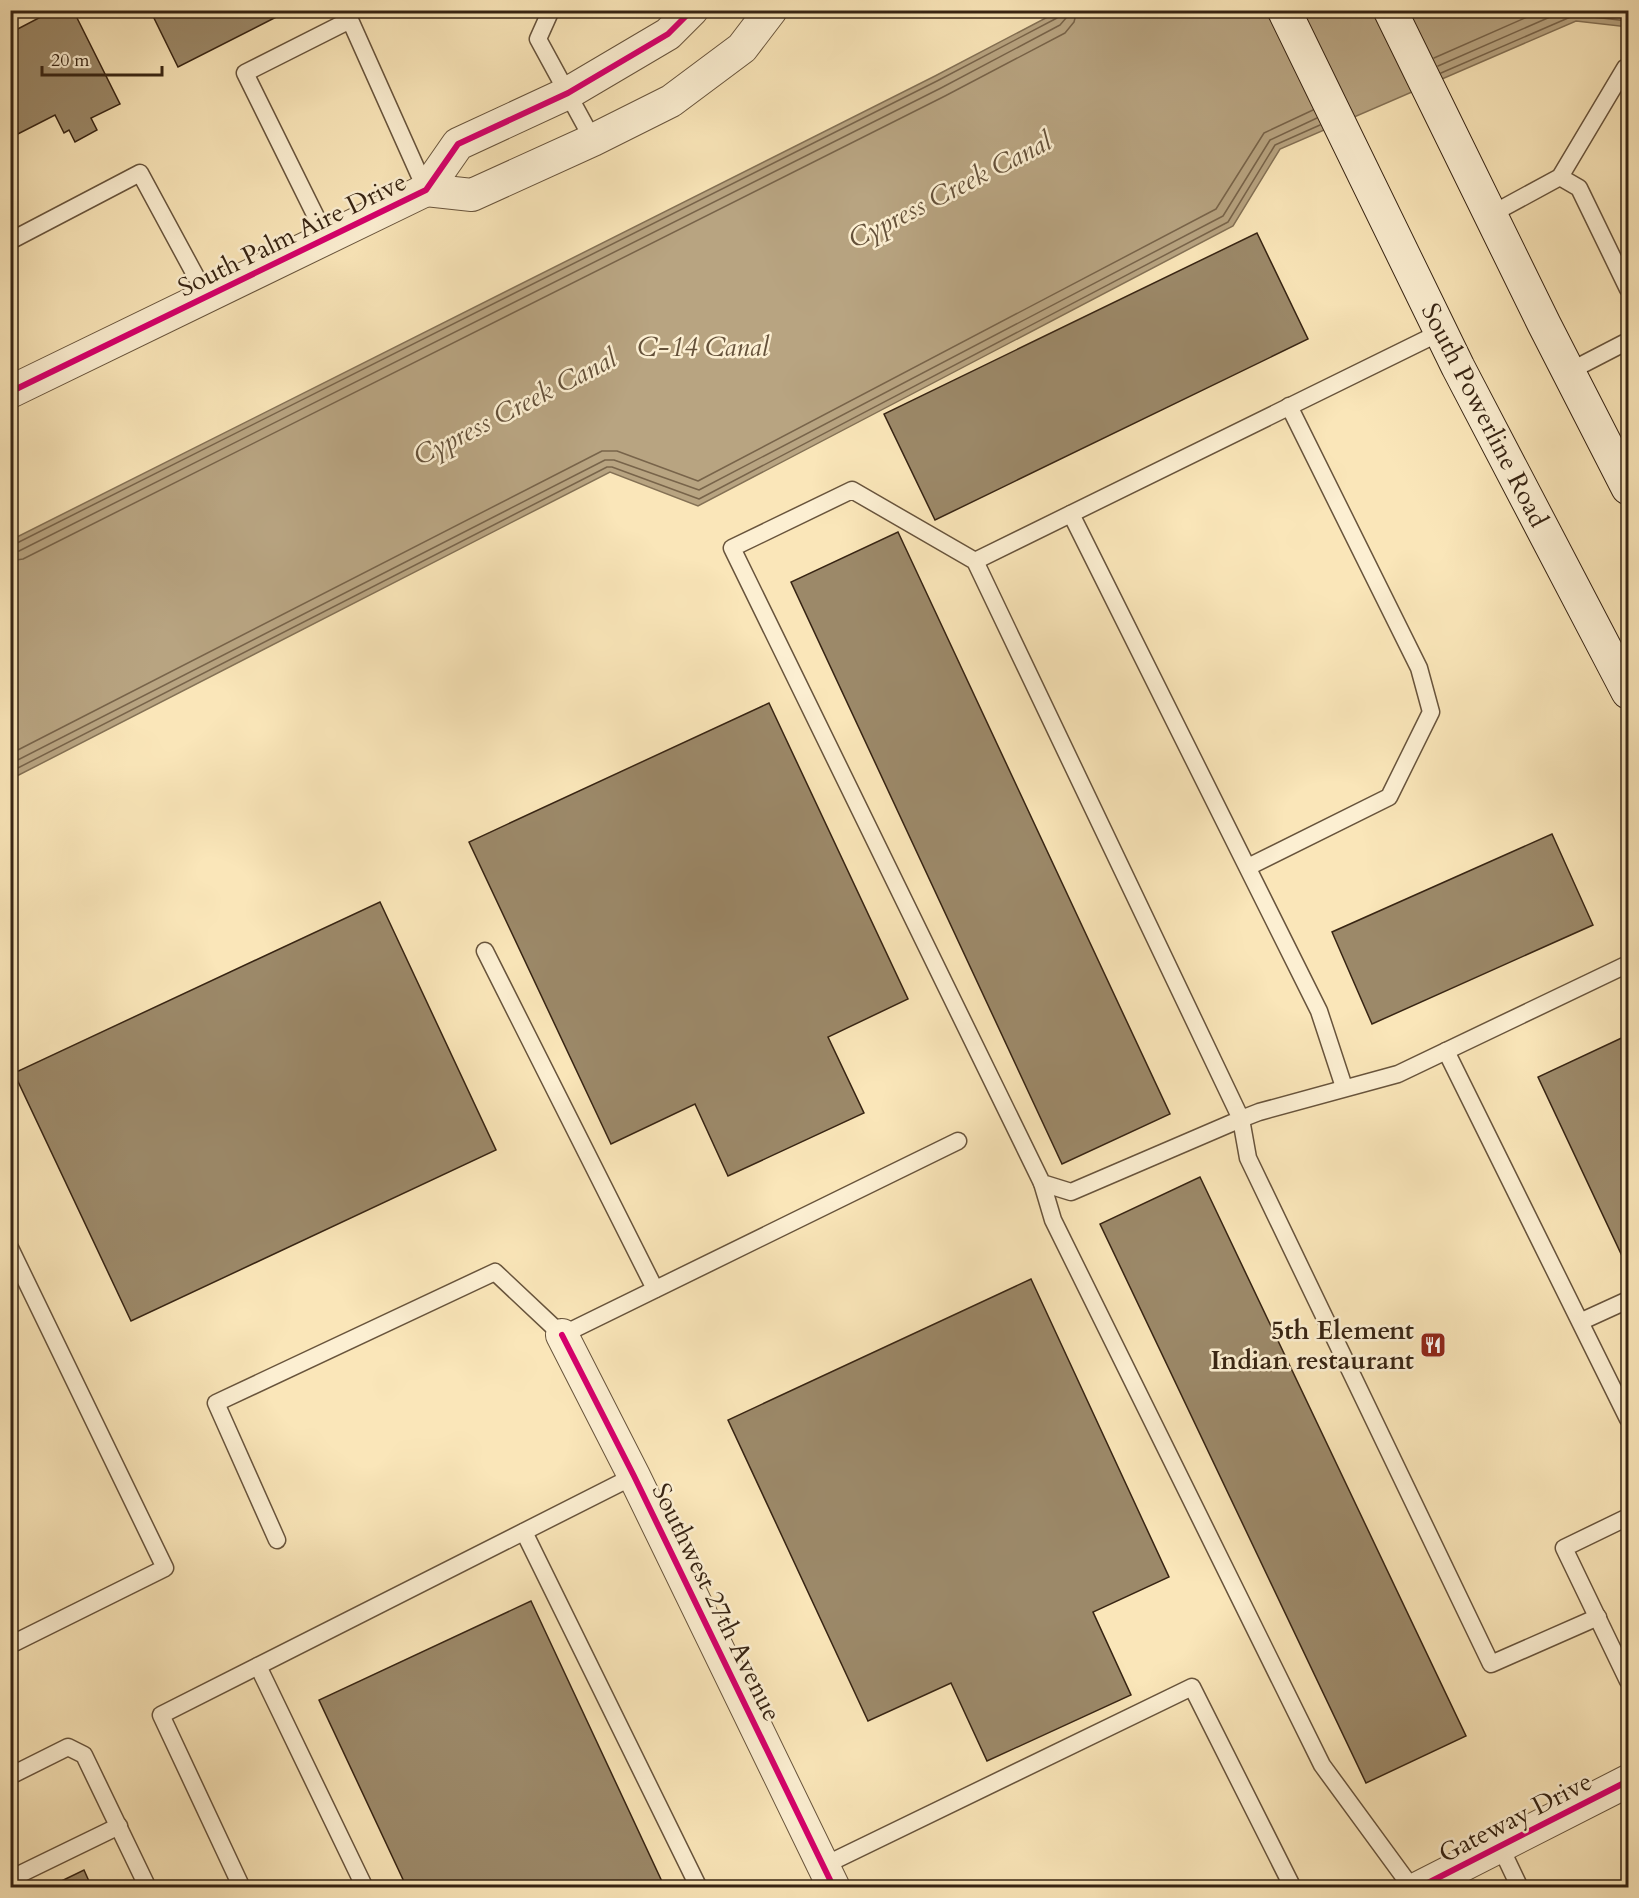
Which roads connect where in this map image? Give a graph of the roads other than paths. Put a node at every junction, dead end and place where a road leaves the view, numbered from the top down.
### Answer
1 (551, 10) edge
2 (692, 10) edge
3 (771, 10) edge
4 (1284, 10) edge
5 (1390, 10) edge
6 (1629, 68) edge
7 (568, 93) junction
8 (593, 140) junction
9 (1560, 177) junction
10 (426, 190) junction
11 (1490, 215) junction
12 (327, 238) junction
13 (10, 241) edge
14 (1629, 289) edge
15 (207, 297) junction
16 (1441, 332) junction
17 (1629, 341) edge
18 (1568, 372) junction
19 (10, 392) edge
20 (1289, 406) junction
21 (1629, 488) edge
22 (1071, 514) junction
23 (975, 561) junction
24 (1629, 692) edge
25 (1248, 867) junction
26 (485, 951) dead end
27 (1629, 964) edge
28 (1446, 1051) junction
29 (1344, 1087) junction
30 (1241, 1119) junction
31 (958, 1142) dead end
32 (1042, 1182) junction
33 (10, 1248) edge
34 (655, 1289) junction
35 (1629, 1300) edge
36 (1582, 1321) junction
37 (562, 1335) junction
38 (1629, 1419) edge
39 (634, 1476) junction
40 (1629, 1517) edge
41 (524, 1532) junction
42 (277, 1539) dead end
43 (1598, 1617) junction
44 (10, 1645) edge
45 (258, 1666) junction
46 (1629, 1681) edge
47 (10, 1776) edge
48 (1627, 1786) edge
49 (119, 1826) junction
50 (1500, 1846) junction
51 (829, 1877) edge
52 (10, 1879) edge
53 (148, 1887) edge
54 (242, 1887) edge
55 (365, 1887) edge
56 (699, 1887) edge
57 (1293, 1887) edge
58 (1412, 1887) edge
59 (1418, 1887) edge
60 (1520, 1887) edge

1 - 7 lane
2 - 7 street, South Palm Aire Drive
3 - 8 street, South Palm Aire Drive
4 - 16 main road, South Powerline Road
5 - 11 main road
6 - 9 lane
7 - 8 lane
7 - 10 street, South Palm Aire Drive
8 - 10 street, South Palm Aire Drive
9 - 11 lane
9 - 14 lane
10 - 12 street, South Palm Aire Drive
10 - 12 lane
11 - 18 main road
12 - 15 street, South Palm Aire Drive
13 - 15 lane
15 - 19 street, South Palm Aire Drive
16 - 20 lane
16 - 24 main road, South Powerline Road
17 - 18 lane
18 - 21 main road
20 - 22 lane
20 - 25 lane
22 - 23 lane
22 - 25 lane
23 - 30 lane
23 - 32 lane
25 - 29 lane
26 - 34 lane
27 - 28 lane
28 - 29 lane
28 - 36 lane
29 - 30 lane
30 - 32 lane
30 - 43 lane
31 - 34 lane
32 - 58 lane
33 - 44 lane
34 - 37 lane
35 - 36 lane
36 - 38 lane
37 - 39 street, Southwest 27th Avenue
37 - 42 lane
39 - 41 lane
39 - 51 street, Southwest 27th Avenue
40 - 43 lane
41 - 45 lane
41 - 56 lane
43 - 46 lane
45 - 54 lane
45 - 55 lane
47 - 49 lane
48 - 50 street, Gateway Drive
49 - 52 lane
49 - 53 lane
50 - 59 street, Gateway Drive
50 - 60 lane
51 - 57 lane

